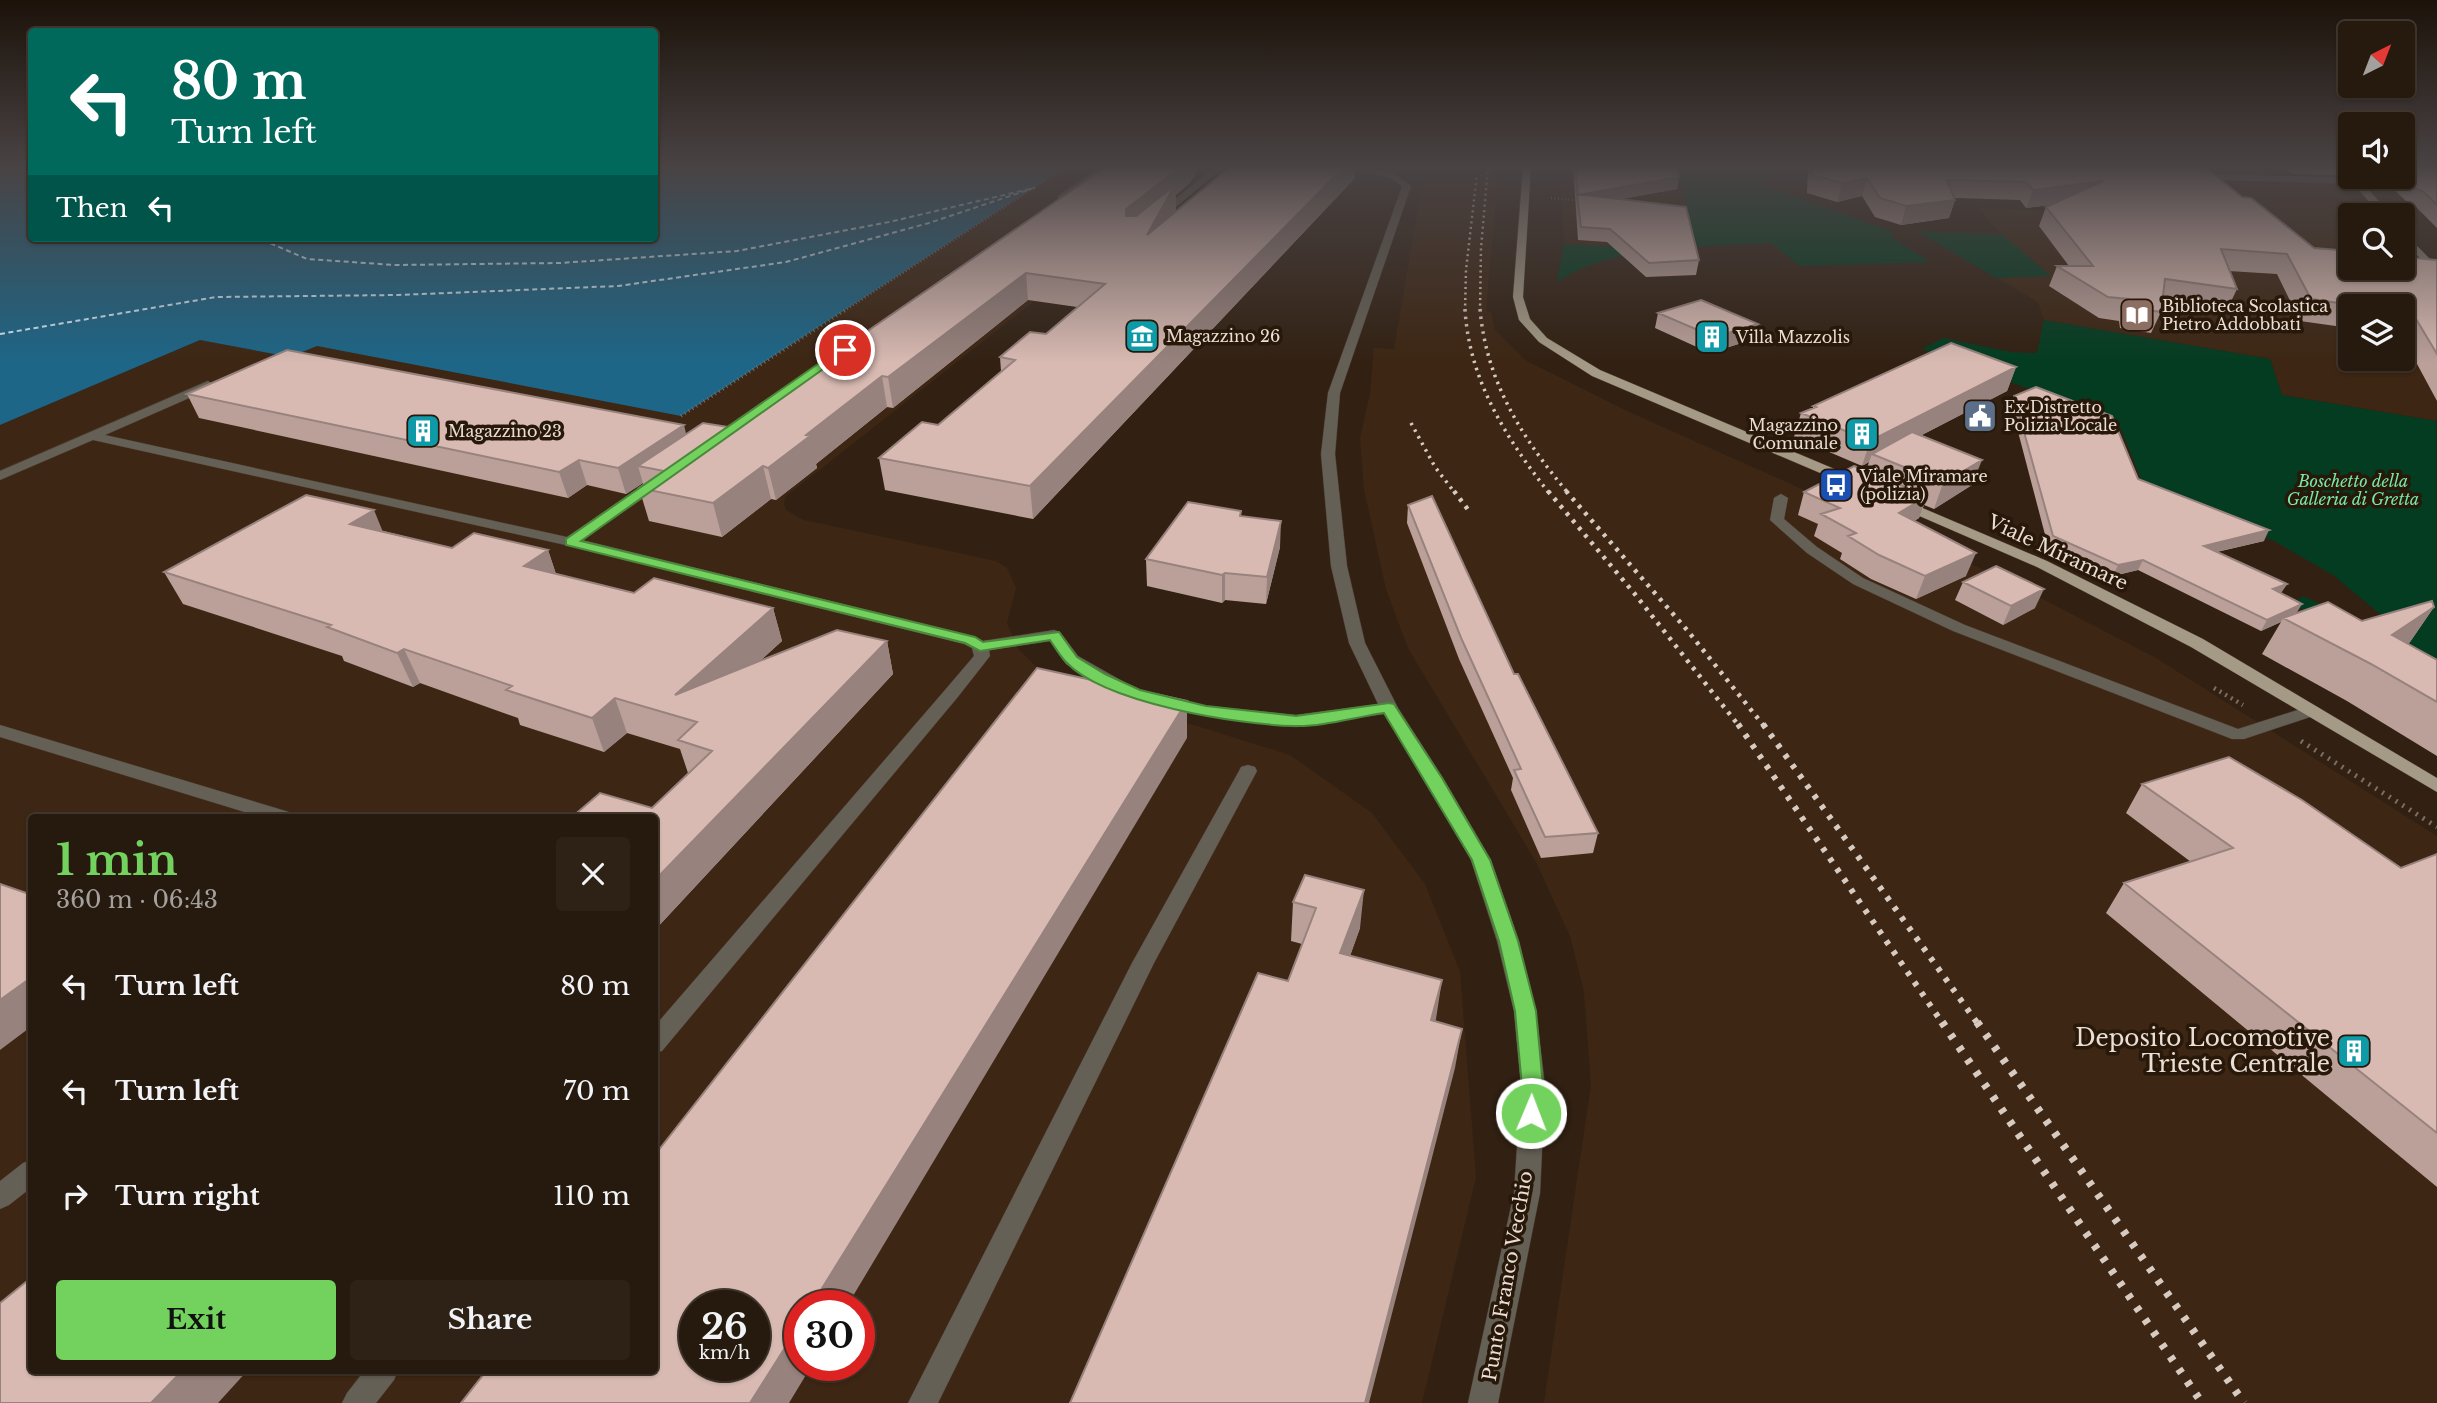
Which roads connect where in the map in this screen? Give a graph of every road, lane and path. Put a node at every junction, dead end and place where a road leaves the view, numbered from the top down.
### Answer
1 (965, 232) edge
2 (1391, 232) edge
3 (1522, 232) edge
4 (2415, 248) edge
5 (2437, 272) edge
6 (220, 380) edge
7 (681, 416) dead end
8 (93, 436) junction
9 (677, 468) edge
10 (0, 476) edge
11 (1781, 498) dead end
12 (570, 542) junction
13 (980, 646) junction
14 (1389, 708) junction
15 (2313, 710) junction
16 (0, 731) edge
17 (1248, 771) dead end
18 (2437, 786) edge
19 (272, 814) edge
20 (658, 1039) edge
21 (28, 1174) edge
22 (0, 1197) edge
23 (381, 1374) edge
24 (357, 1403) edge
25 (923, 1403) edge
26 (1483, 1403) edge

1 - 7 path
2 - 14 street, Punto Franco Vecchio
3 - 15 main road, Viale Miramare
4 - 5 main road
6 - 8 street
8 - 10 street
8 - 12 street
9 - 12 street
11 - 15 street
12 - 13 street
13 - 14 street
13 - 20 street
14 - 26 street, Punto Franco Vecchio
15 - 18 main road, Viale Miramare
16 - 19 street
17 - 25 street
21 - 22 street
23 - 24 street

